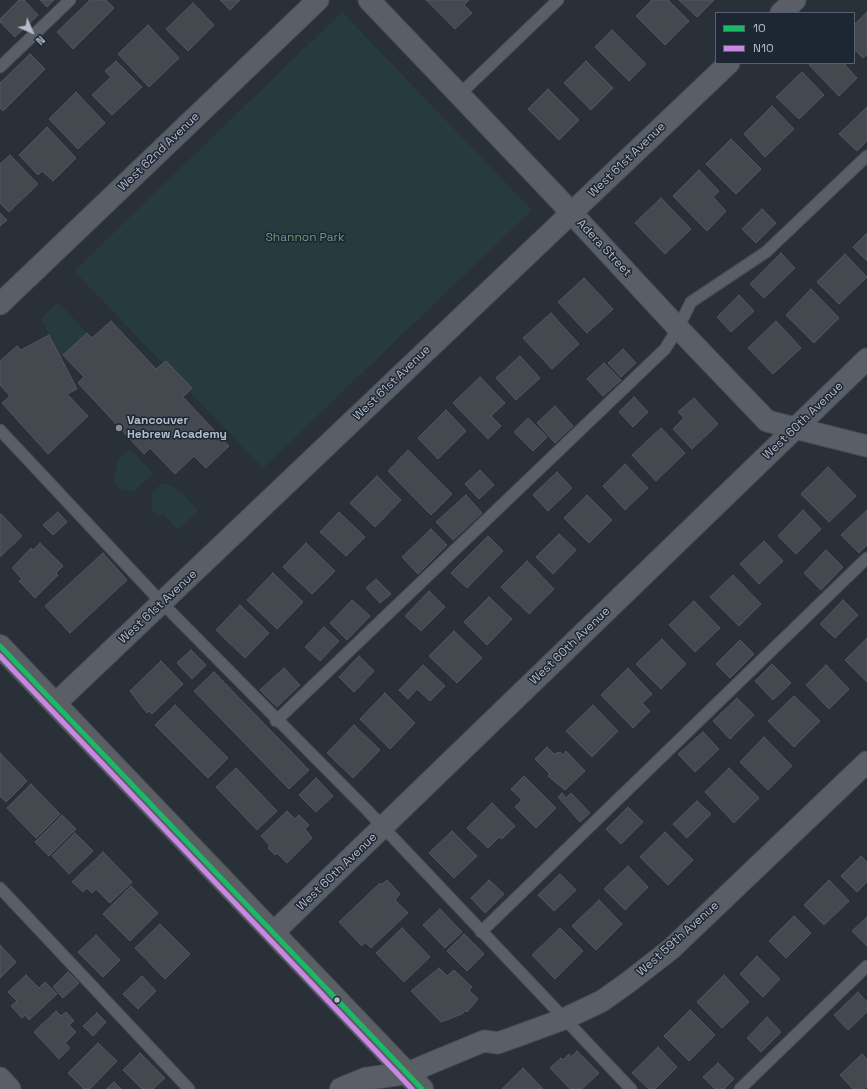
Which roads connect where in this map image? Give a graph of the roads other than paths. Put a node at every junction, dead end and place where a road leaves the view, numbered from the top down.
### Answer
1 (70, 0) edge
2 (318, 0) edge
3 (369, 0) edge
4 (558, 0) edge
5 (795, 0) edge
6 (782, 12) edge
7 (728, 64) edge
8 (0, 67) edge
9 (460, 94) junction
10 (867, 156) edge
11 (572, 213) junction
12 (0, 304) edge
13 (678, 328) junction
14 (867, 359) edge
15 (796, 428) junction
16 (0, 430) edge
17 (867, 446) edge
18 (867, 558) edge
19 (162, 603) junction
20 (0, 646) edge
21 (55, 704) junction
22 (276, 721) junction
23 (867, 762) edge
24 (383, 828) junction
25 (0, 888) edge
26 (481, 932) junction
27 (273, 933) junction
28 (867, 966) edge
29 (564, 1019) junction
30 (407, 1073) junction
31 (0, 1078) edge
32 (10, 1089) edge
33 (189, 1089) edge
34 (341, 1089) edge
35 (391, 1089) edge
36 (422, 1089) edge
37 (631, 1089) edge
38 (740, 1089) edge

1 - 8 lane
2 - 12 street, West 62nd Avenue
3 - 9 street, Adera Street
4 - 9 lane
5 - 6 street
7 - 11 street, West 61st Avenue
9 - 11 street, Adera Street
10 - 13 lane
11 - 13 street, Adera Street
11 - 19 street, West 61st Avenue
13 - 15 street, Adera Street
13 - 22 lane
14 - 15 street, West 60th Avenue
15 - 17 street, Adera Street
15 - 24 street, West 60th Avenue
16 - 19 lane
18 - 26 lane
19 - 21 street, West 61st Avenue
19 - 22 lane
20 - 21 highway
21 - 27 highway
22 - 24 lane
23 - 29 street, West 59th Avenue
24 - 26 lane
24 - 27 street, West 60th Avenue
25 - 33 lane
26 - 29 lane
27 - 30 highway
28 - 38 lane
29 - 30 street, West 59th Avenue
29 - 37 lane
30 - 34 street
30 - 35 street
30 - 36 highway
31 - 32 street

